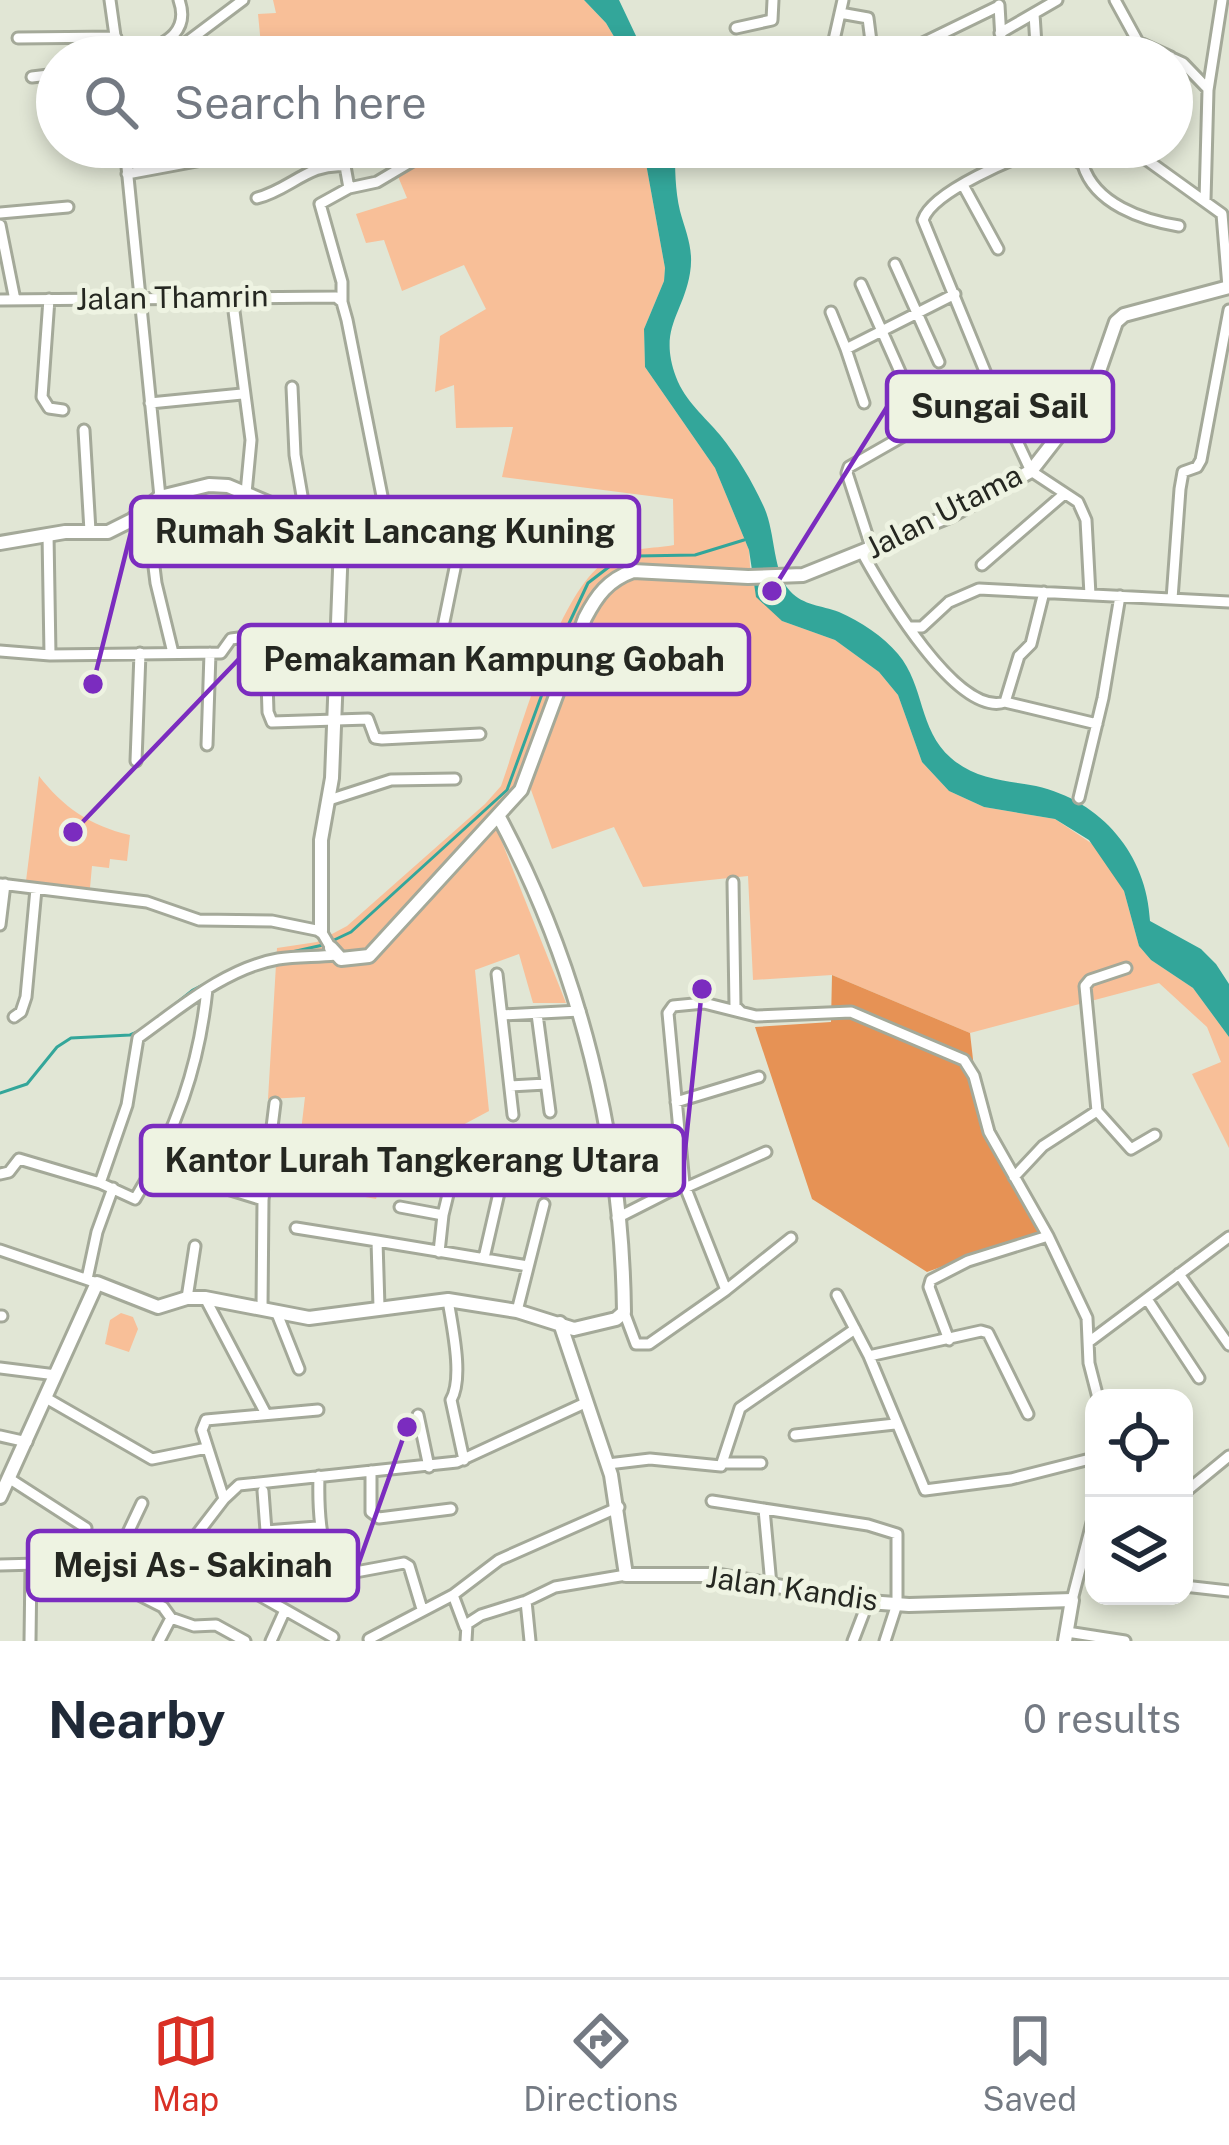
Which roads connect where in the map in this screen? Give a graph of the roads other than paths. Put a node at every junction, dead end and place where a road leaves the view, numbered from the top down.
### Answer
1 (110, 0) edge
2 (179, 0) edge
3 (243, 0) edge
4 (773, 0) edge
5 (843, 0) edge
6 (1057, 0) edge
7 (1115, 0) edge
8 (1222, 0) edge
9 (999, 3) edge
10 (840, 13) junction
11 (1034, 14) junction
12 (736, 28) dead end
13 (1000, 33) junction
14 (116, 36) edge
15 (169, 36) edge
16 (195, 36) edge
17 (835, 36) edge
18 (871, 36) edge
19 (935, 36) edge
20 (1000, 36) edge
21 (1035, 36) edge
22 (1134, 36) edge
23 (18, 38) dead end
24 (36, 38) edge
25 (1193, 74) edge
26 (32, 77) dead end
27 (36, 77) edge
28 (1208, 90) junction
29 (127, 168) edge
30 (156, 168) edge
31 (317, 168) edge
32 (345, 168) edge
33 (401, 168) edge
34 (997, 168) edge
35 (1084, 168) edge
36 (1160, 168) edge
37 (128, 173) junction
38 (963, 185) junction
39 (349, 188) junction
40 (257, 198) dead end
41 (1205, 200) junction
42 (68, 207) dead end
43 (0, 213) edge
44 (0, 225) edge
45 (1179, 226) dead end
46 (998, 249) dead end
47 (896, 264) dead end
48 (861, 284) dead end
49 (1228, 287) edge
50 (955, 294) junction
51 (232, 296) junction
52 (139, 298) junction
53 (49, 299) junction
54 (0, 300) edge
55 (15, 300) junction
56 (342, 302) junction
57 (1229, 310) edge
58 (831, 312) dead end
59 (917, 314) junction
60 (883, 333) junction
61 (846, 349) junction
62 (939, 362) dead end
63 (905, 383) dead end
64 (991, 386) junction
65 (292, 387) dead end
66 (242, 394) junction
67 (150, 403) junction
68 (864, 403) dead end
69 (63, 410) dead end
70 (84, 430) dead end
71 (1030, 471) junction
72 (246, 493) junction
73 (1063, 494) junction
74 (160, 497) junction
75 (147, 511) junction
76 (386, 516) junction
77 (306, 519) junction
78 (342, 519) junction
79 (463, 529) junction
80 (90, 531) junction
81 (48, 534) junction
82 (0, 543) edge
83 (591, 548) dead end
84 (867, 552) junction
85 (982, 565) dead end
86 (1044, 592) junction
87 (1090, 595) junction
88 (1120, 596) junction
89 (1172, 599) junction
90 (1229, 602) edge
91 (909, 627) junction
92 (254, 636) dead end
93 (0, 651) edge
94 (266, 651) dead end
95 (336, 651) junction
96 (173, 652) junction
97 (140, 653) junction
98 (210, 653) junction
99 (50, 655) junction
100 (1005, 702) junction
101 (335, 720) junction
102 (1097, 724) junction
103 (480, 734) dead end
104 (207, 745) dead end
105 (136, 761) dead end
106 (454, 779) dead end
107 (1079, 798) dead end
108 (329, 800) junction
109 (499, 817) junction
110 (733, 882) dead end
111 (2, 884) edge
112 (36, 889) junction
113 (0, 925) edge
114 (321, 932) junction
115 (333, 951) junction
116 (1126, 968) dead end
117 (497, 974) dead end
118 (207, 989) junction
119 (580, 1011) junction
120 (742, 1012) junction
121 (537, 1014) junction
122 (502, 1015) junction
123 (14, 1018) dead end
124 (759, 1077) dead end
125 (546, 1084) junction
126 (509, 1087) junction
127 (676, 1102) junction
128 (275, 1103) dead end
129 (1097, 1111) junction
130 (550, 1112) dead end
131 (513, 1115) dead end
132 (1155, 1135) dead end
133 (766, 1152) dead end
134 (0, 1174) edge
135 (149, 1175) junction
136 (1014, 1177) junction
137 (100, 1183) junction
138 (684, 1186) junction
139 (113, 1188) junction
140 (263, 1200) junction
141 (544, 1204) dead end
142 (400, 1207) dead end
143 (443, 1215) junction
144 (617, 1218) junction
145 (296, 1228) dead end
146 (1048, 1236) junction
147 (1229, 1237) edge
148 (790, 1238) dead end
149 (377, 1241) junction
150 (195, 1246) dead end
151 (0, 1250) edge
152 (440, 1252) junction
153 (484, 1258) junction
154 (528, 1266) junction
155 (1179, 1274) junction
156 (92, 1281) junction
157 (726, 1290) junction
158 (836, 1295) dead end
159 (187, 1298) junction
160 (205, 1298) junction
161 (1147, 1299) junction
162 (448, 1300) junction
163 (379, 1307) junction
164 (269, 1310) junction
165 (517, 1311) junction
166 (623, 1312) junction
167 (560, 1323) junction
168 (855, 1330) junction
169 (949, 1340) junction
170 (1090, 1341) junction
171 (1229, 1345) edge
172 (869, 1356) junction
173 (0, 1368) edge
174 (298, 1369) dead end
175 (56, 1375) junction
176 (1198, 1378) dead end
177 (1095, 1389) edge
178 (46, 1398) junction
179 (585, 1402) junction
180 (318, 1410) dead end
181 (266, 1414) junction
182 (1028, 1414) dead end
183 (418, 1415) dead end
184 (896, 1424) junction
185 (795, 1435) dead end
186 (0, 1436) edge
187 (27, 1442) junction
188 (207, 1448) junction
189 (1229, 1456) edge
190 (464, 1460) junction
191 (1085, 1460) edge
192 (724, 1463) junction
193 (760, 1463) dead end
194 (608, 1464) junction
195 (429, 1467) junction
196 (371, 1471) junction
197 (319, 1476) junction
198 (10, 1478) junction
199 (1193, 1485) edge
200 (263, 1491) dead end
201 (0, 1496) edge
202 (224, 1499) junction
203 (712, 1501) dead end
204 (142, 1503) dead end
205 (619, 1507) junction
206 (451, 1509) dead end
207 (764, 1509) junction
208 (317, 1527) junction
209 (86, 1528) dead end
210 (1085, 1551) edge
211 (176, 1561) junction
212 (31, 1564) junction
213 (0, 1565) edge
214 (1080, 1571) junction
215 (1085, 1572) edge
216 (626, 1575) junction
217 (106, 1580) junction
218 (771, 1585) junction
219 (1193, 1587) edge
220 (1229, 1592) edge
221 (453, 1595) junction
222 (148, 1598) junction
223 (1072, 1600) junction
224 (526, 1601) junction
225 (868, 1602) junction
226 (897, 1604) junction
227 (422, 1609) junction
228 (285, 1610) junction
229 (171, 1618) junction
230 (465, 1627) junction
231 (333, 1636) dead end
232 (1066, 1637) edge
233 (369, 1640) edge
234 (30, 1641) edge
235 (159, 1641) edge
236 (245, 1641) edge
237 (271, 1641) edge
238 (466, 1641) edge
239 (530, 1641) edge
240 (854, 1641) edge
241 (885, 1641) edge
242 (1125, 1641) edge

1 - 14 street
2 - 15 street
3 - 16 street
4 - 12 street
5 - 10 street
6 - 11 street
7 - 22 street
8 - 28 street
9 - 13 street
9 - 19 street
10 - 17 street
10 - 18 street
11 - 13 street
11 - 21 street
13 - 20 street
23 - 24 street
25 - 28 street
26 - 27 street
28 - 41 street
29 - 37 street
30 - 37 street
31 - 40 street
32 - 39 street
33 - 39 street
34 - 38 street
35 - 45 street
36 - 41 street
37 - 52 street
38 - 46 street
38 - 50 street
39 - 56 street
41 - 49 street
42 - 43 street
44 - 55 street
47 - 59 street
48 - 60 street
49 - 71 street, Jalan Utama
50 - 59 street
50 - 64 street
51 - 52 street, Jalan Thamrin
51 - 56 street, Jalan Thamrin
51 - 66 street
52 - 53 street, Jalan Thamrin
52 - 67 street
53 - 55 street, Jalan Thamrin
53 - 69 street
54 - 55 street, Jalan Thamrin
56 - 76 street
57 - 89 street
58 - 61 street
59 - 60 street
59 - 62 street
60 - 61 street
60 - 63 street
61 - 68 street
64 - 71 street
64 - 84 street
65 - 77 street
66 - 67 street
66 - 72 street
67 - 74 street
70 - 80 street
71 - 73 street
71 - 84 street, Jalan Utama
72 - 74 street
72 - 77 street
73 - 85 street
73 - 87 street
74 - 75 street
75 - 80 street
75 - 96 street
76 - 78 street
76 - 79 street
77 - 78 street
78 - 95 street
79 - 83 street
79 - 95 street
80 - 81 street
81 - 82 street
81 - 99 street
84 - 91 street
84 - 109 street, Jalan Utama
86 - 87 street
86 - 91 street
86 - 100 street
87 - 88 street
88 - 89 street
88 - 102 street
89 - 90 street
91 - 100 street
92 - 98 street
93 - 99 street
94 - 101 street
95 - 101 street
96 - 97 street
96 - 98 street
97 - 99 street
97 - 105 street
98 - 104 street
100 - 102 street
101 - 103 street
101 - 108 street
102 - 107 street
106 - 108 street
108 - 114 street
109 - 115 street, Jalan Utama
109 - 119 street
110 - 120 street
111 - 112 street
111 - 113 street
112 - 114 street
112 - 123 street
114 - 115 street
115 - 118 street
116 - 129 street
117 - 122 street
118 - 135 street
118 - 137 street
119 - 121 street
119 - 144 street
120 - 127 street
120 - 136 street
121 - 122 street
121 - 125 street
122 - 126 street
124 - 127 street
125 - 126 street
125 - 130 street
126 - 131 street
127 - 138 street
128 - 140 street
129 - 132 street
129 - 136 street
133 - 138 street
134 - 137 street
135 - 139 street
135 - 140 street
136 - 146 street
137 - 139 street
138 - 144 street
138 - 157 street
139 - 156 street
140 - 164 street
141 - 154 street
142 - 143 street
143 - 152 street
143 - 153 street
144 - 166 street
145 - 149 street
146 - 169 street
146 - 170 street
147 - 155 street
148 - 157 street
149 - 152 street
149 - 163 street
150 - 159 street
151 - 156 street
152 - 153 street
153 - 154 street
154 - 165 street
155 - 161 street
155 - 171 street
156 - 159 street
156 - 175 street
157 - 166 street
158 - 168 street
159 - 160 street
160 - 164 street
160 - 181 street
161 - 170 street
161 - 176 street
162 - 163 street
162 - 165 street
162 - 190 street
163 - 164 street
164 - 174 street
165 - 167 street
166 - 167 street
167 - 179 street
168 - 172 street
168 - 192 street
169 - 172 street
169 - 182 street
170 - 177 street
172 - 184 street
173 - 175 street
175 - 178 street
178 - 187 street
178 - 188 street
179 - 190 street
179 - 194 street
180 - 181 street
181 - 188 street
183 - 195 street
184 - 185 street
184 - 191 street
186 - 187 street
187 - 198 street
188 - 202 street
189 - 199 street
190 - 195 street
192 - 193 street
192 - 194 street
194 - 205 street
195 - 196 street
196 - 197 street
196 - 206 street
197 - 202 street
197 - 208 street
198 - 201 street
198 - 209 street
200 - 208 street
202 - 211 street
203 - 207 street
204 - 217 street
205 - 216 street
205 - 221 street
207 - 218 street
207 - 226 street
208 - 227 street
210 - 214 street
211 - 222 street
211 - 228 street
212 - 213 street
212 - 217 street
212 - 234 street
214 - 215 street
214 - 223 street
216 - 218 street, Jalan Kandis
216 - 224 street, Jalan Kandis
217 - 222 street
218 - 225 street, Jalan Kandis
219 - 220 street
221 - 227 street
221 - 230 street
222 - 229 street
223 - 226 street, Jalan Kandis
223 - 232 street
224 - 230 street, Jalan Kandis
224 - 239 street
225 - 226 street, Jalan Kandis
225 - 240 street
226 - 241 street
227 - 233 street
228 - 231 street
228 - 237 street
229 - 235 street
229 - 236 street
230 - 238 street
232 - 242 street

